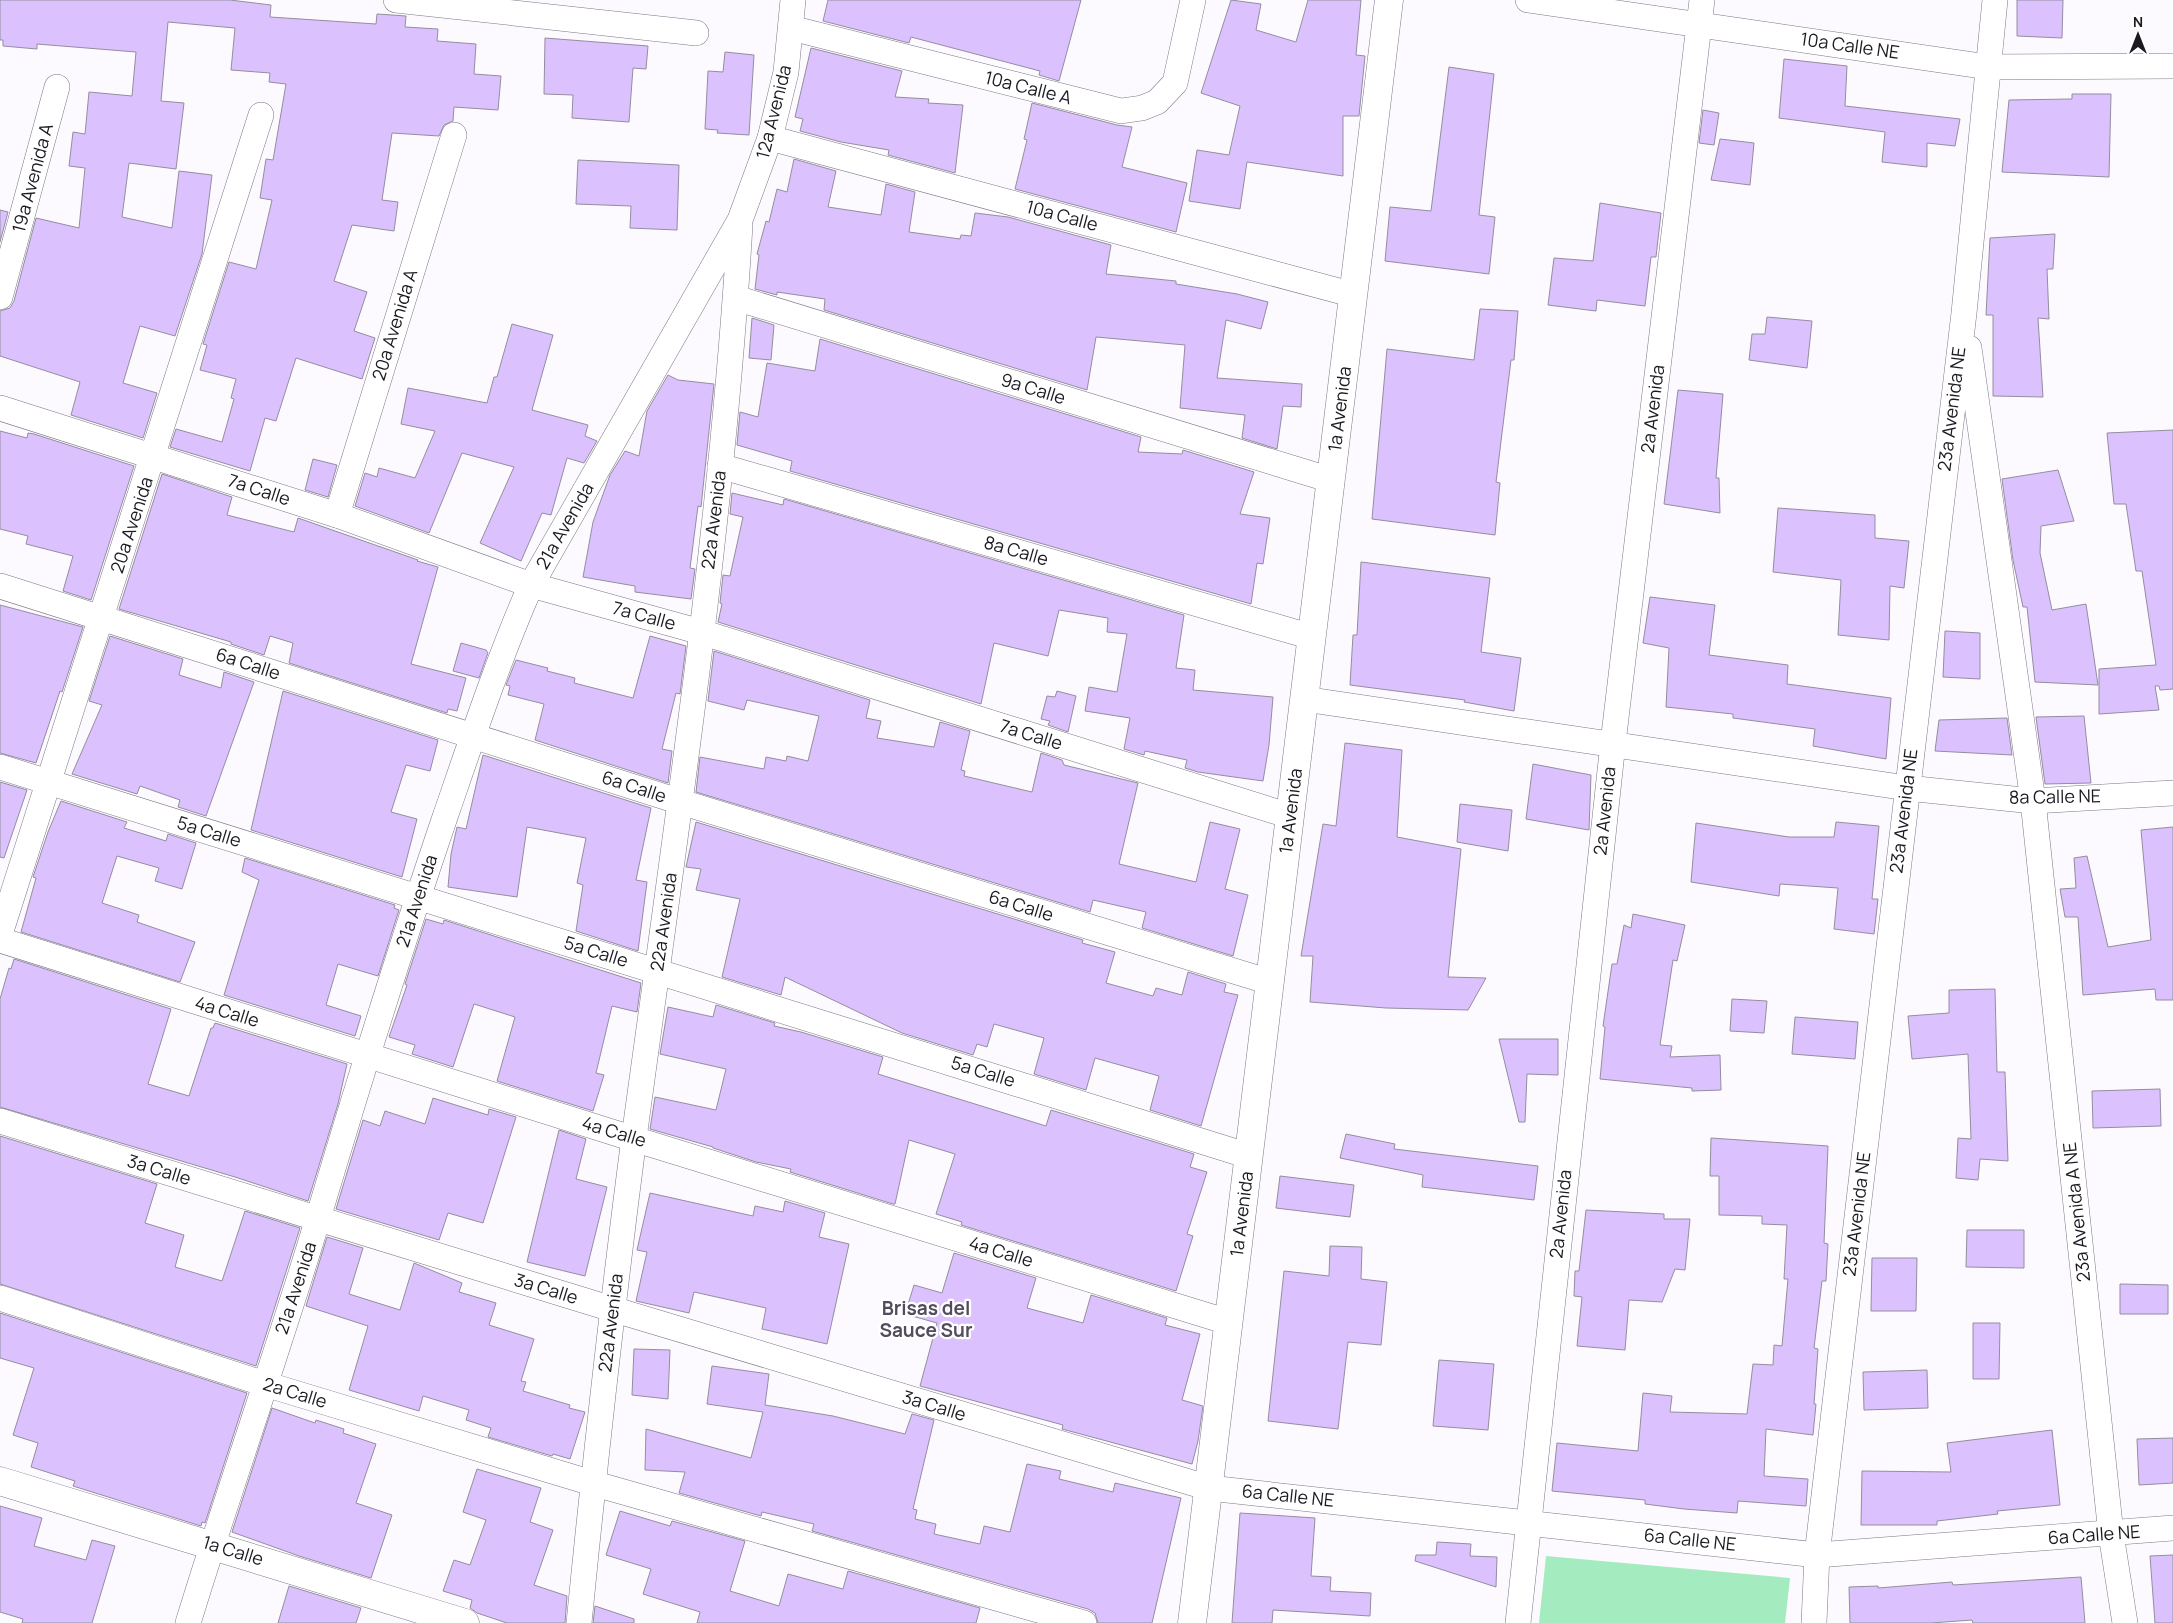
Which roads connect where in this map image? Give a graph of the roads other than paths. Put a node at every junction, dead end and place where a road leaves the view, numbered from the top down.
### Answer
1 (396, 0) edge
2 (793, 0) edge
3 (1194, 0) edge
4 (1389, 0) edge
5 (1528, 0) edge
6 (1995, 0) edge
7 (583, 10) edge
8 (1700, 12) edge
9 (791, 28) junction
10 (696, 33) dead end
11 (2173, 66) edge
12 (1988, 67) junction
13 (58, 87) dead end
14 (261, 115) dead end
15 (454, 135) dead end
16 (770, 138) junction
17 (740, 220) junction
18 (1354, 295) junction
19 (0, 298) edge
20 (736, 298) junction
21 (1964, 313) junction
22 (0, 408) edge
23 (154, 457) junction
24 (720, 466) junction
25 (1331, 480) junction
26 (337, 515) junction
27 (531, 585) junction
28 (0, 586) edge
29 (102, 618) junction
30 (701, 632) junction
31 (1312, 637) junction
32 (1304, 699) junction
33 (473, 735) junction
34 (1613, 743) junction
35 (0, 767) edge
36 (49, 782) junction
37 (1907, 788) junction
38 (2173, 793) edge
39 (2033, 801) junction
40 (681, 802) junction
41 (1290, 816) junction
42 (418, 897) junction
43 (0, 934) edge
44 (0, 940) edge
45 (657, 971) junction
46 (1270, 982) junction
47 (366, 1055) junction
48 (0, 1121) edge
49 (634, 1139) junction
50 (1249, 1156) junction
51 (318, 1218) junction
52 (0, 1298) edge
53 (612, 1309) junction
54 (1228, 1322) junction
55 (265, 1384) junction
56 (0, 1481) edge
57 (592, 1483) junction
58 (1208, 1488) junction
59 (1528, 1522) junction
60 (2173, 1528) edge
61 (2111, 1534) junction
62 (212, 1544) junction
63 (1817, 1555) junction
64 (188, 1623) edge
65 (465, 1623) edge
66 (579, 1623) edge
67 (1084, 1623) edge
68 (1192, 1623) edge
69 (1518, 1623) edge
70 (1814, 1623) edge
71 (2125, 1623) edge

1 - 7 street
2 - 9 street, 12a Avenida
3 - 9 street, 10a Calle A
4 - 18 street, 1a Avenida
5 - 8 street, 10a Calle NE
6 - 12 street, 23a Avenida NE
7 - 10 street
8 - 12 street, 10a Calle NE
8 - 34 street, 2a Avenida
9 - 16 street, 12a Avenida
11 - 12 street, 10a Calle NE
12 - 21 street, 23a Avenida NE
13 - 19 street, 19a Avenida A
14 - 23 street, 20a Avenida
15 - 26 street, 20a Avenida A
16 - 17 street, 12a Avenida
16 - 18 street, 10a Calle
17 - 20 street, 22a Avenida
17 - 27 street, 21a Avenida
18 - 25 street, 1a Avenida
20 - 24 street, 22a Avenida
20 - 25 street, 9a Calle
21 - 37 street, 23a Avenida NE
21 - 39 street, 23a Avenida A NE
22 - 23 street, 7a Calle
23 - 26 street, 7a Calle
23 - 29 street, 20a Avenida
24 - 30 street, 22a Avenida
24 - 31 street, 8a Calle
25 - 31 street, 1a Avenida
26 - 27 street, 7a Calle
27 - 30 street, 7a Calle
27 - 33 street, 21a Avenida
28 - 29 street, 6a Calle
29 - 33 street, 6a Calle
29 - 36 street, 20a Avenida
30 - 40 street, 22a Avenida
30 - 41 street, 7a Calle
31 - 32 street, 1a Avenida
32 - 34 street, 8a Calle NE
32 - 41 street, 1a Avenida
33 - 40 street, 6a Calle
33 - 42 street, 21a Avenida
34 - 37 street, 8a Calle NE
34 - 59 street, 2a Avenida
35 - 36 street, 5a Calle
36 - 42 street, 5a Calle
36 - 43 street, 20a Avenida
37 - 39 street, 8a Calle NE
37 - 63 street, 23a Avenida NE
38 - 39 street, 8a Calle NE
39 - 61 street, 23a Avenida A NE
40 - 45 street, 22a Avenida
40 - 46 street, 6a Calle
41 - 46 street, 1a Avenida
42 - 45 street, 5a Calle
42 - 47 street, 21a Avenida
44 - 47 street, 4a Calle
45 - 49 street, 22a Avenida
45 - 50 street, 5a Calle
46 - 50 street, 1a Avenida
47 - 49 street, 4a Calle
47 - 51 street, 21a Avenida
48 - 51 street, 3a Calle
49 - 53 street, 22a Avenida
49 - 54 street, 4a Calle
50 - 54 street, 1a Avenida
51 - 53 street, 3a Calle
51 - 55 street, 21a Avenida
52 - 55 street, 2a Calle
53 - 57 street, 22a Avenida
53 - 58 street, 3a Calle
54 - 58 street, 1a Avenida
55 - 57 street, 2a Calle
55 - 62 street, 21a Avenida
56 - 62 street, 1a Calle
57 - 66 street, 22a Avenida
57 - 67 street, 2a Calle
58 - 59 street, 6a Calle NE
58 - 68 street, 1a Avenida
59 - 63 street, 6a Calle NE
59 - 69 street, 2a Avenida
60 - 61 street, 6a Calle NE
61 - 63 street, 6a Calle NE
61 - 71 street, 23a Avenida A NE
62 - 64 street, 21a Avenida
62 - 65 street, 1a Calle
63 - 70 street, 23a Avenida NE

